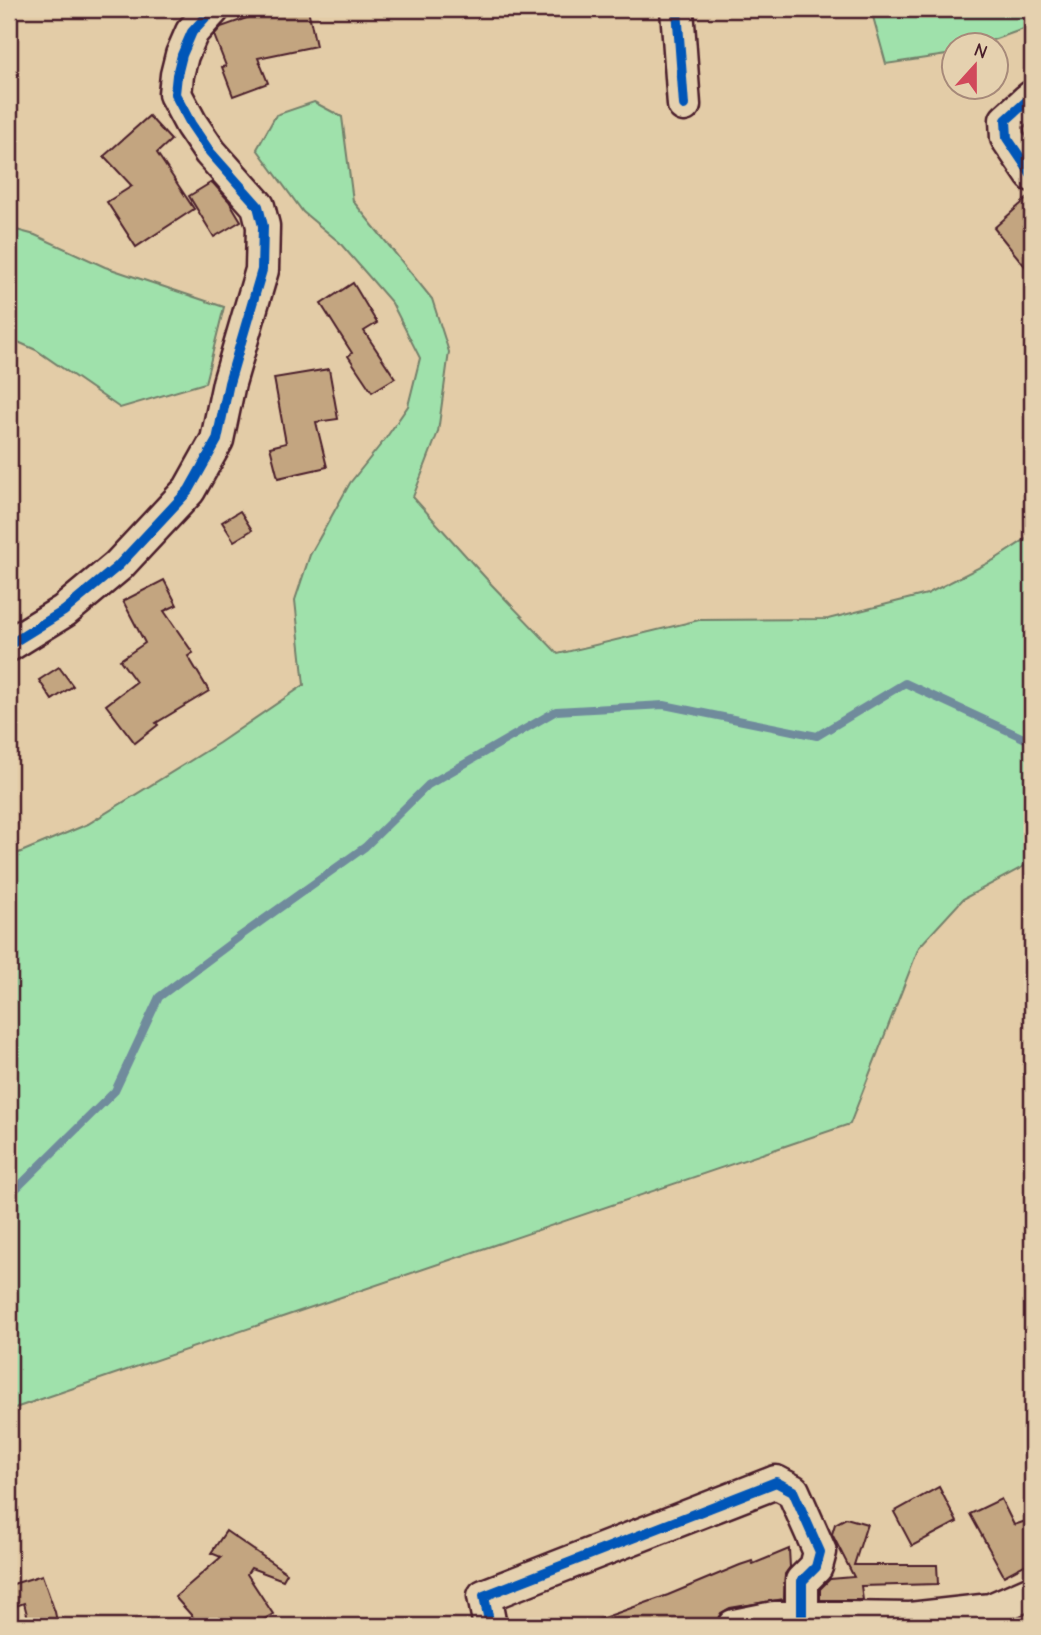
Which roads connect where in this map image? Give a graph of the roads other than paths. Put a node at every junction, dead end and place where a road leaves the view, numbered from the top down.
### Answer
1 (213, 9) edge
2 (677, 9) edge
3 (1032, 97) edge
4 (684, 105) dead end
5 (1032, 175) edge
6 (9, 645) edge
7 (1032, 1592) edge
8 (991, 1618) edge
9 (793, 1621) edge
10 (490, 1626) edge
11 (734, 1626) edge

1 - 6 street
2 - 4 street
3 - 5 street
7 - 8 street
8 - 9 street
9 - 10 street
9 - 11 street

